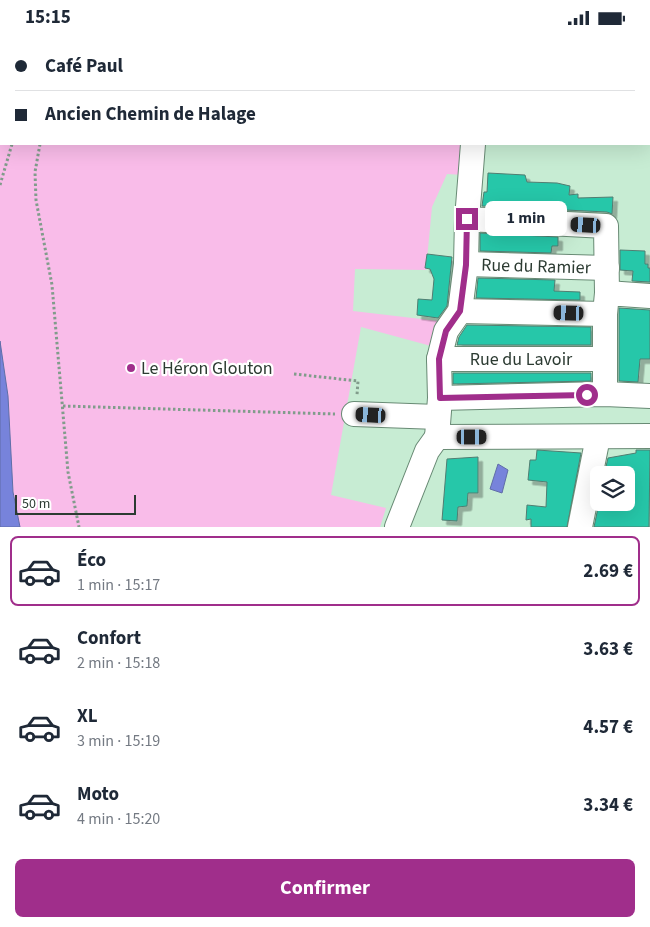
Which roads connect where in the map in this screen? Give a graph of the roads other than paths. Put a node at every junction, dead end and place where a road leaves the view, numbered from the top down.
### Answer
1 (473, 145) edge
2 (467, 219) junction
3 (466, 265) junction
4 (607, 268) junction
5 (650, 296) edge
6 (606, 303) junction
7 (460, 311) junction
8 (439, 359) junction
9 (604, 359) junction
10 (605, 395) junction
11 (650, 396) edge
12 (354, 414) road end
13 (438, 417) junction
14 (650, 436) edge
15 (598, 437) junction
16 (397, 527) edge
17 (580, 527) edge

1 - 2 street
2 - 3 street
2 - 4 street
3 - 4 street, Rue du Ramier
3 - 7 street
4 - 6 street
5 - 6 street
6 - 7 street
6 - 9 street
7 - 8 street
8 - 9 street, Rue du Lavoir
8 - 13 street
9 - 10 street
10 - 11 street
10 - 13 street
12 - 13 street
13 - 15 street
13 - 16 street
14 - 15 street
15 - 17 street

